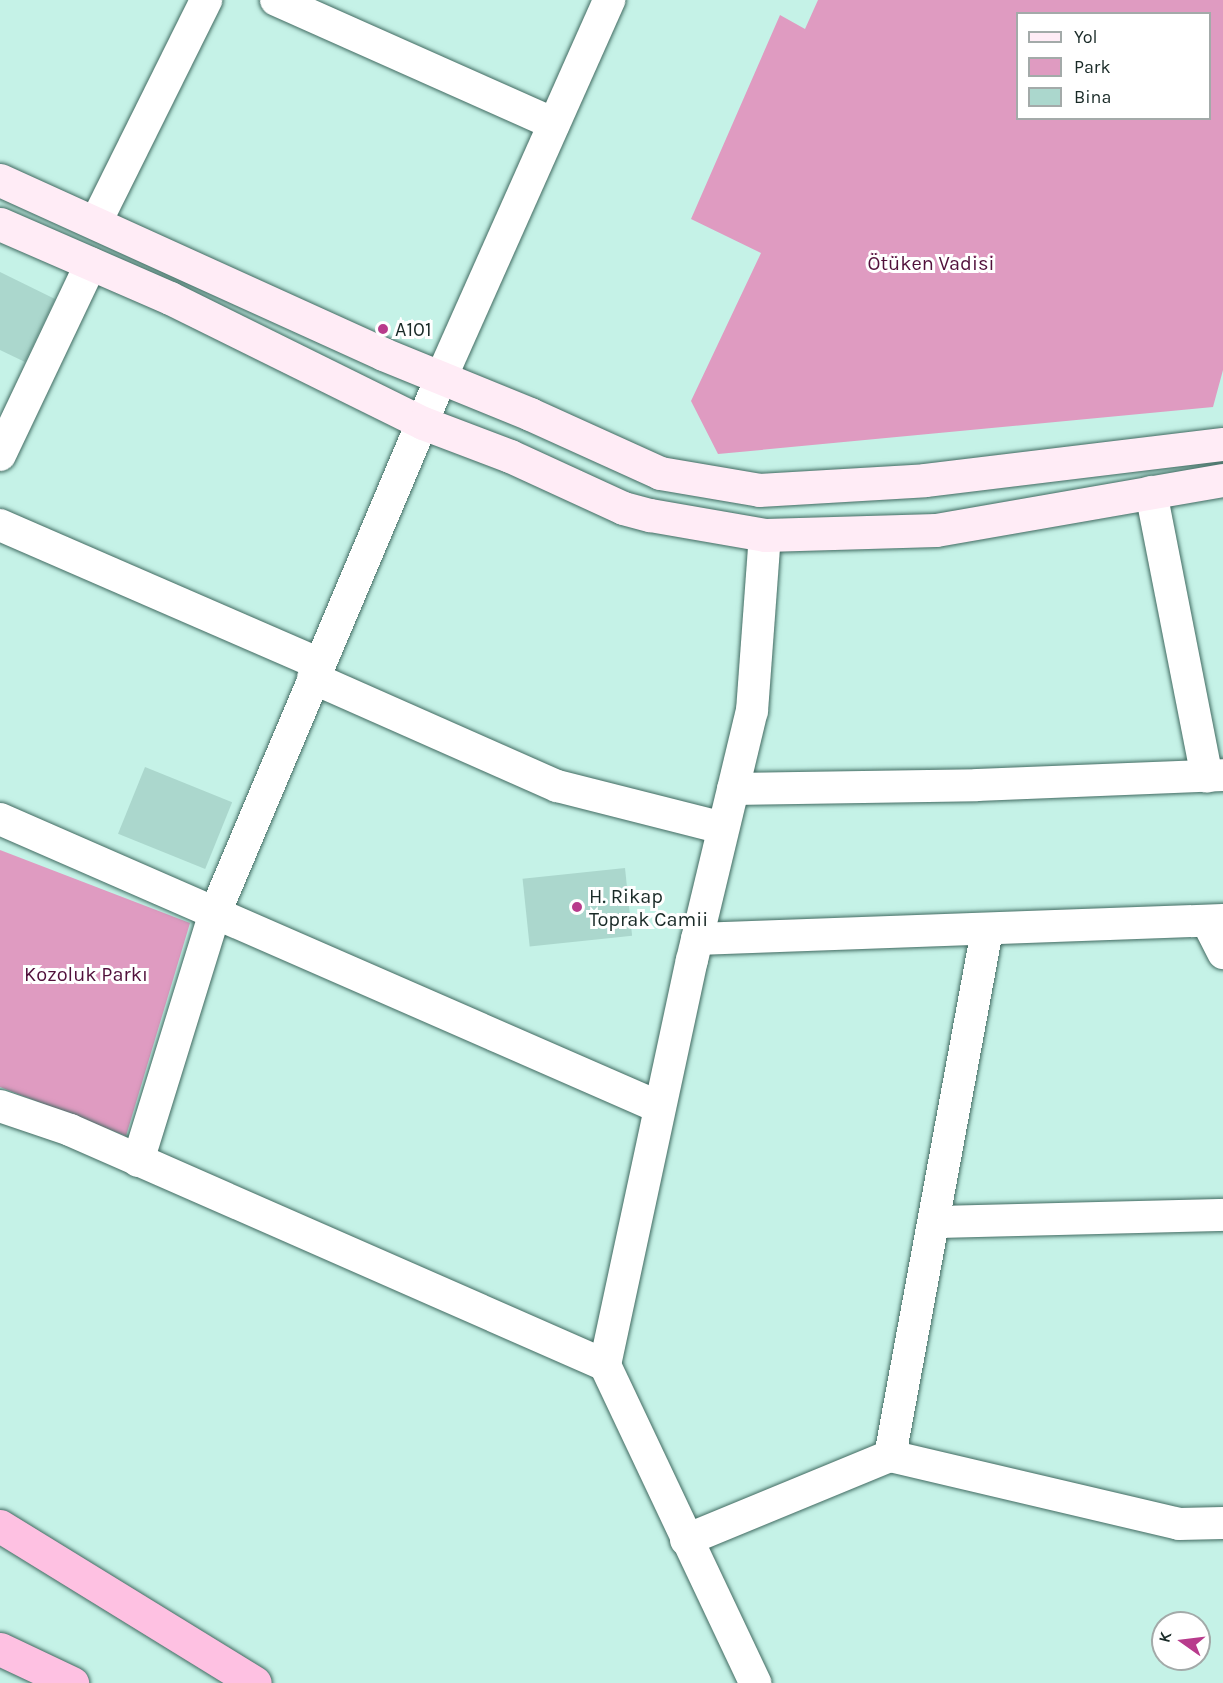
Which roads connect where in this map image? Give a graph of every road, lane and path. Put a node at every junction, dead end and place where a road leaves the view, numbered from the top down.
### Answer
1 (206, 0) edge
2 (276, 0) edge
3 (609, 0) edge
4 (554, 124) junction
5 (0, 180) edge
6 (96, 222) junction
7 (0, 224) edge
8 (91, 264) junction
9 (441, 378) junction
10 (423, 423) junction
11 (1223, 444) edge
12 (0, 455) edge
13 (1223, 480) edge
14 (1151, 492) junction
15 (0, 525) edge
16 (765, 535) junction
17 (316, 671) junction
18 (1215, 776) edge
19 (733, 789) junction
20 (0, 819) edge
21 (723, 828) junction
22 (215, 913) junction
23 (1216, 922) edge
24 (987, 930) junction
25 (697, 939) junction
26 (1223, 953) edge
27 (0, 1106) edge
28 (659, 1107) junction
29 (138, 1161) junction
30 (1223, 1215) edge
31 (934, 1222) junction
32 (605, 1365) junction
33 (890, 1456) junction
34 (1223, 1523) edge
35 (0, 1526) edge
36 (686, 1540) junction
37 (0, 1649) edge
38 (72, 1683) edge
39 (255, 1683) edge
40 (755, 1683) edge

1 - 6 street
2 - 4 street
3 - 4 street
4 - 9 street
5 - 6 street
6 - 9 street
7 - 8 street
8 - 10 street
8 - 12 street
9 - 10 street
9 - 11 street
10 - 16 street
10 - 17 street
13 - 14 street
14 - 16 street
14 - 18 street
15 - 17 street
16 - 19 street
17 - 21 street
17 - 22 street
18 - 19 street
19 - 21 street
20 - 22 street
21 - 25 street
22 - 28 street
22 - 29 street
23 - 24 street
23 - 26 street
24 - 25 street
24 - 31 street
25 - 28 street
27 - 29 street
28 - 32 street
29 - 32 street
30 - 31 street
31 - 33 street
32 - 36 street
33 - 34 street
33 - 36 street
35 - 39 highway
36 - 40 street
37 - 38 highway

